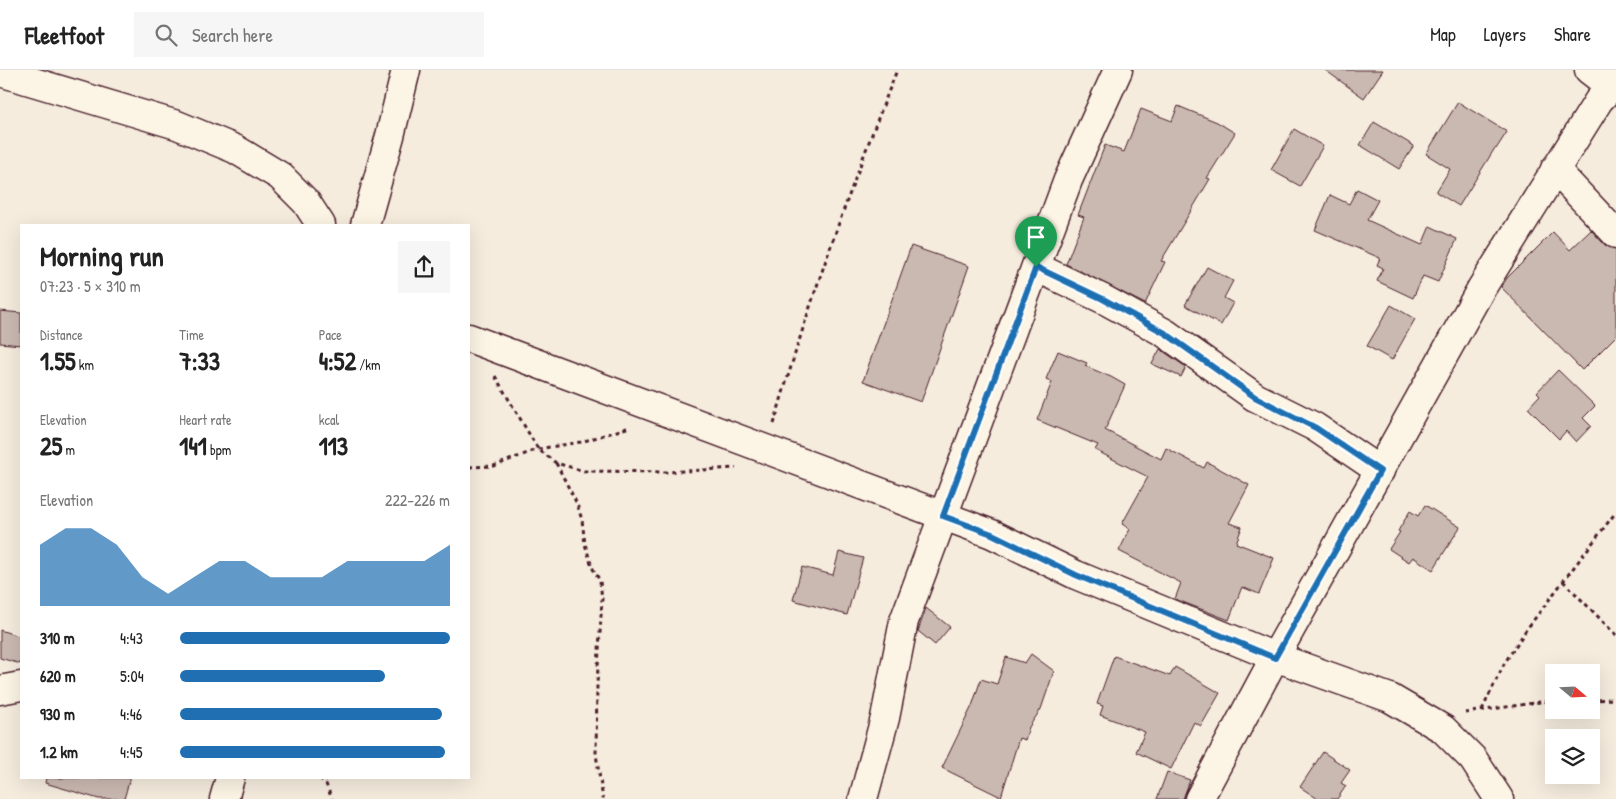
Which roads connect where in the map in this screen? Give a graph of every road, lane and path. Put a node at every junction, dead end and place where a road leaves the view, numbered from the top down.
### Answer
1 (406, 70) edge
2 (897, 70) edge
3 (1118, 70) edge
4 (1589, 70) edge
5 (10, 73) edge
6 (1614, 85) edge
7 (1555, 169) junction
8 (320, 224) edge
9 (365, 224) edge
10 (1616, 234) edge
11 (1036, 267) junction
12 (471, 338) edge
13 (672, 415) junction
14 (538, 450) junction
15 (767, 451) junction
16 (556, 463) junction
17 (470, 467) edge
18 (738, 468) dead end
19 (1380, 471) junction
20 (1616, 512) edge
21 (943, 516) junction
22 (1563, 581) junction
23 (1616, 635) edge
24 (1275, 658) junction
25 (20, 686) edge
26 (0, 690) edge
27 (1616, 699) edge
28 (1600, 700) edge
29 (1545, 701) edge
30 (1482, 710) junction
31 (1443, 729) junction
32 (230, 779) edge
33 (321, 779) edge
34 (224, 799) edge
35 (332, 799) edge
36 (603, 799) edge
37 (863, 799) edge
38 (1199, 799) edge
39 (1499, 799) edge

1 - 9 street
2 - 15 path
3 - 11 street
4 - 6 street
5 - 8 street
6 - 7 street
7 - 10 street
7 - 19 street
11 - 19 street
11 - 21 street
12 - 13 street
12 - 14 path
13 - 14 path
13 - 15 street
14 - 16 path
14 - 17 path
15 - 21 street
16 - 18 path
16 - 36 path
19 - 24 street
20 - 22 path
21 - 24 street
21 - 37 street
22 - 23 path
22 - 30 path
24 - 31 street
24 - 38 street
25 - 26 street
27 - 28 path
29 - 30 path
30 - 31 path
31 - 39 street
32 - 34 street
33 - 35 path

